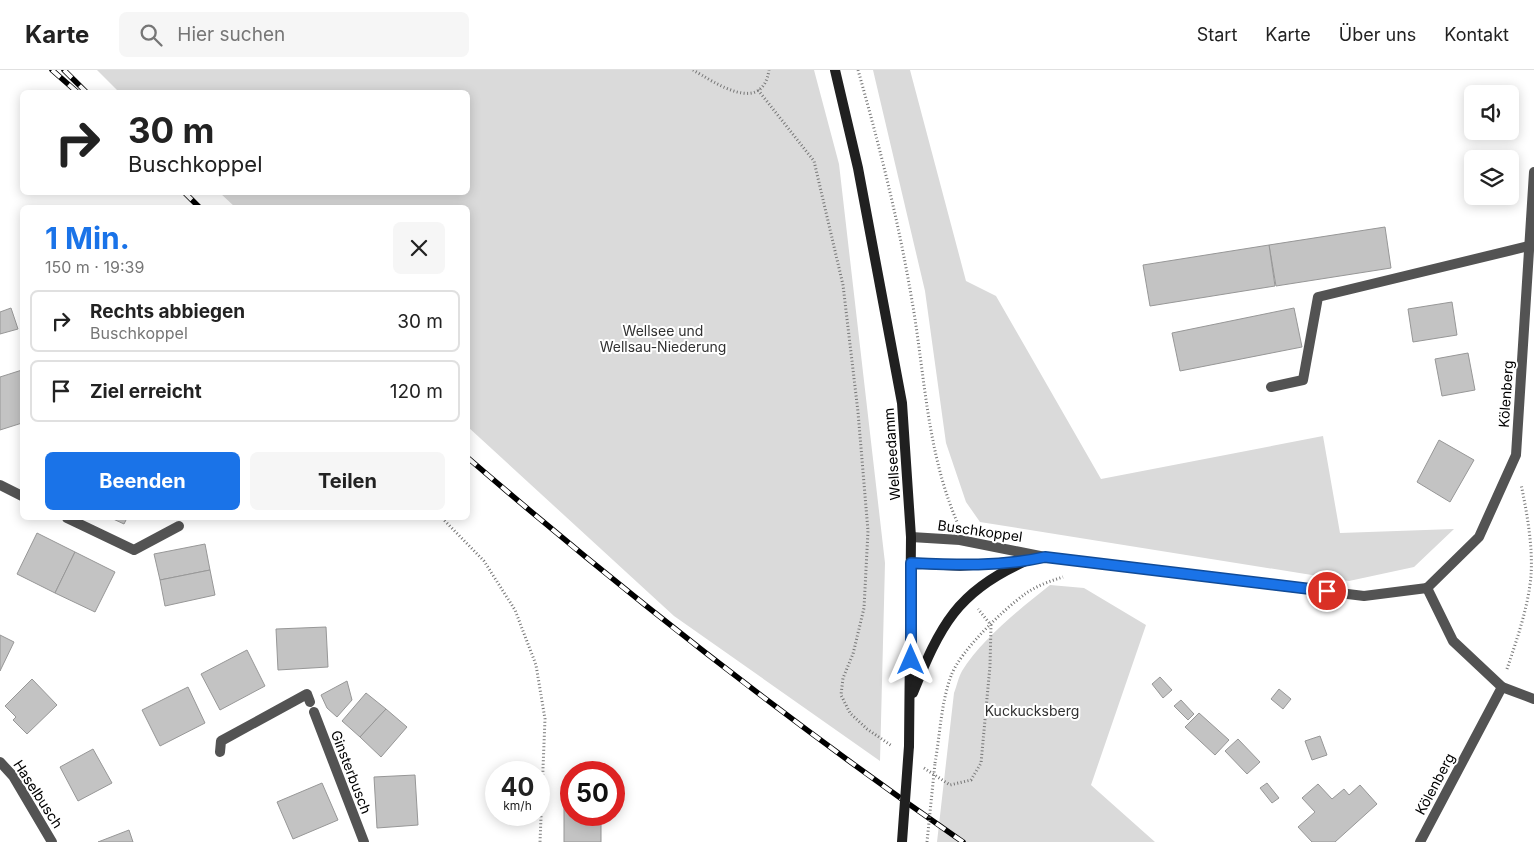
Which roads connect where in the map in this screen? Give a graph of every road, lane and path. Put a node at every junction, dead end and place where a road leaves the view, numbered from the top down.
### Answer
1 (693, 70) edge
2 (769, 70) edge
3 (835, 70) edge
4 (858, 70) edge
5 (758, 90) junction
6 (1534, 172) edge
7 (1529, 246) junction
8 (1271, 387) dead end
9 (1516, 455) junction
10 (0, 485) edge
11 (20, 495) edge
12 (71, 520) edge
13 (444, 520) edge
14 (179, 526) dead end
15 (911, 537) junction
16 (960, 540) junction
17 (1045, 557) junction
18 (1026, 561) junction
19 (911, 563) junction
20 (1071, 574) dead end
21 (1427, 588) junction
22 (968, 596) junction
23 (991, 625) junction
24 (1502, 687) junction
25 (911, 699) junction
26 (1534, 699) edge
27 (898, 750) dead end
28 (220, 752) dead end
29 (0, 762) edge
30 (920, 765) dead end
31 (52, 842) edge
32 (364, 842) edge
33 (540, 842) edge
34 (902, 842) edge
35 (927, 842) edge
36 (1420, 842) edge

1 - 5 path
2 - 5 path
3 - 15 main road, Wellseedamm
4 - 16 path
5 - 27 path
6 - 7 street, Kölenberg
7 - 8 street
7 - 9 street, Kölenberg
9 - 21 street, Kölenberg
9 - 24 path
10 - 11 street
12 - 14 street
13 - 33 path
15 - 16 street, Buschkoppel
15 - 19 main road, Wellseedamm
16 - 17 street, Buschkoppel
17 - 18 street, Buschkoppel
17 - 21 street, Buschkoppel
18 - 19 street, Buschkoppel
18 - 22 main road
19 - 25 main road, Wellseedamm
20 - 23 path
21 - 24 street
22 - 23 path
22 - 25 main road
23 - 30 path
23 - 35 path, bridge
24 - 26 street
24 - 36 street, Kölenberg
25 - 34 main road, Wellseedamm, bridge
28 - 32 street, Ginsterbusch
29 - 31 street, Haselbusch

